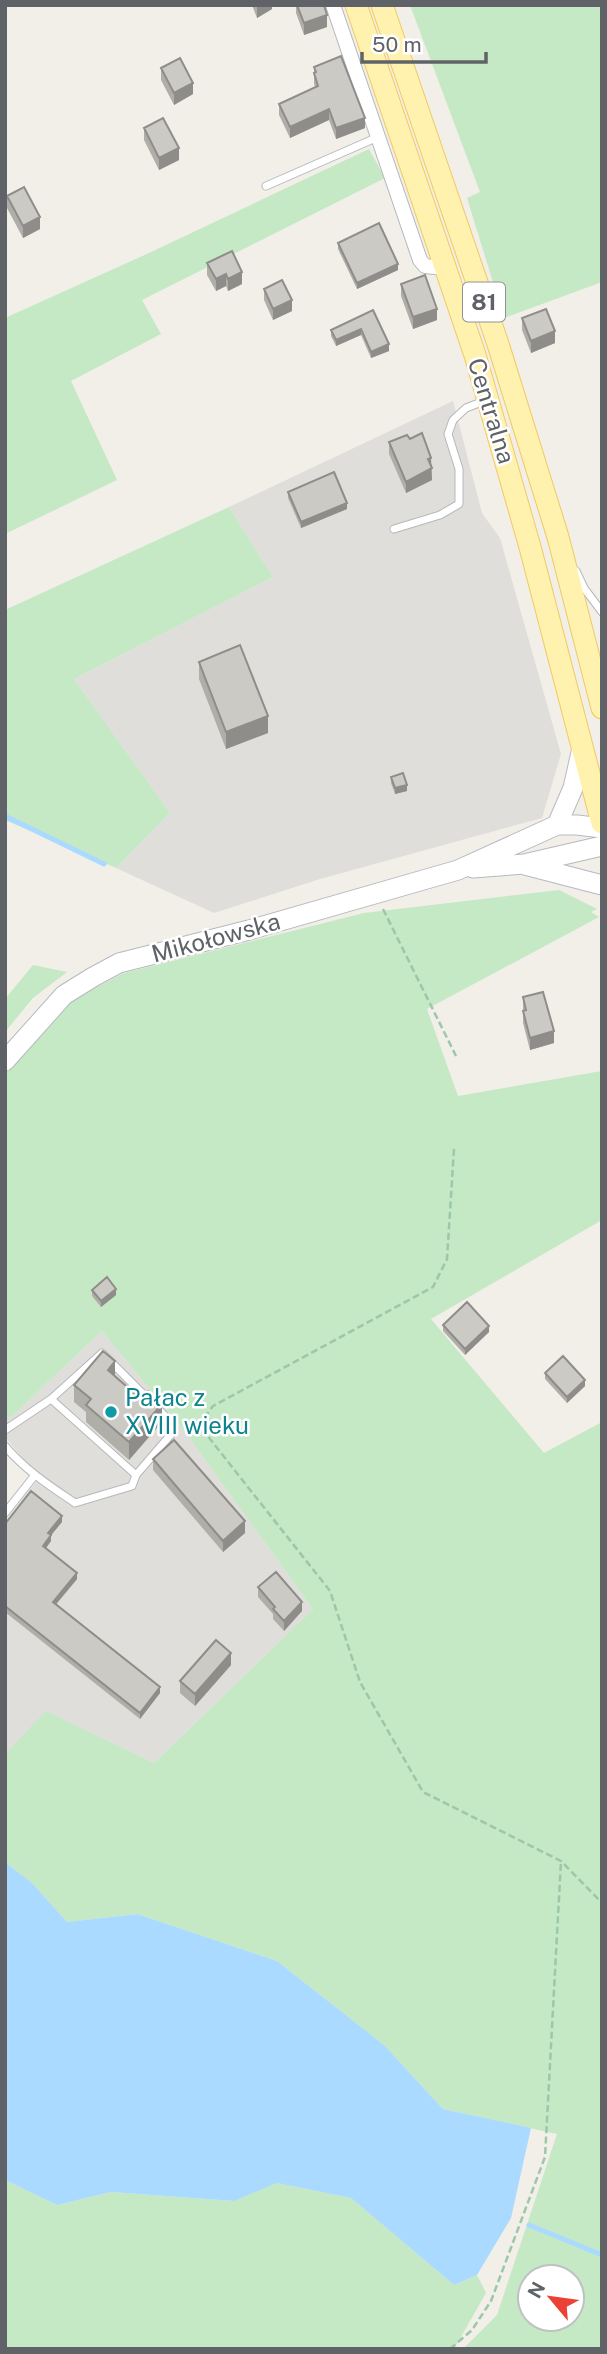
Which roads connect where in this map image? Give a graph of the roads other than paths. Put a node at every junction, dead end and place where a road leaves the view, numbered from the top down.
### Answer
1 (333, 5) edge
2 (356, 5) edge
3 (382, 5) edge
4 (379, 137) junction
5 (266, 186) dead end
6 (445, 268) junction
7 (488, 400) junction
8 (394, 529) dead end
9 (558, 537) junction
10 (602, 612) edge
11 (602, 708) edge
12 (582, 748) junction
13 (557, 825) junction
14 (602, 826) edge
15 (602, 846) edge
16 (524, 864) junction
17 (458, 870) junction
18 (602, 885) edge
19 (5, 1061) edge
20 (51, 1399) junction
21 (5, 1430) edge
22 (5, 1446) edge
23 (35, 1475) junction
24 (135, 1475) junction
25 (5, 1513) edge

1 - 4 street
2 - 6 main road, Centralna / 81
3 - 9 main road, Centralna / 81
4 - 5 lane
4 - 6 street
6 - 7 main road, Centralna / 81
7 - 8 lane
7 - 12 main road, Centralna / 81
9 - 10 lane
9 - 11 main road, Centralna / 81
12 - 13 main road
12 - 14 main road, Centralna / 81
13 - 14 main road, Mikołowska
13 - 17 main road, Mikołowska
15 - 16 main road, Mikołowska
16 - 17 main road, Mikołowska
16 - 18 main road
17 - 19 main road, Mikołowska
20 - 21 lane
20 - 24 lane
20 - 24 lane
22 - 23 lane
23 - 24 lane
23 - 25 lane

